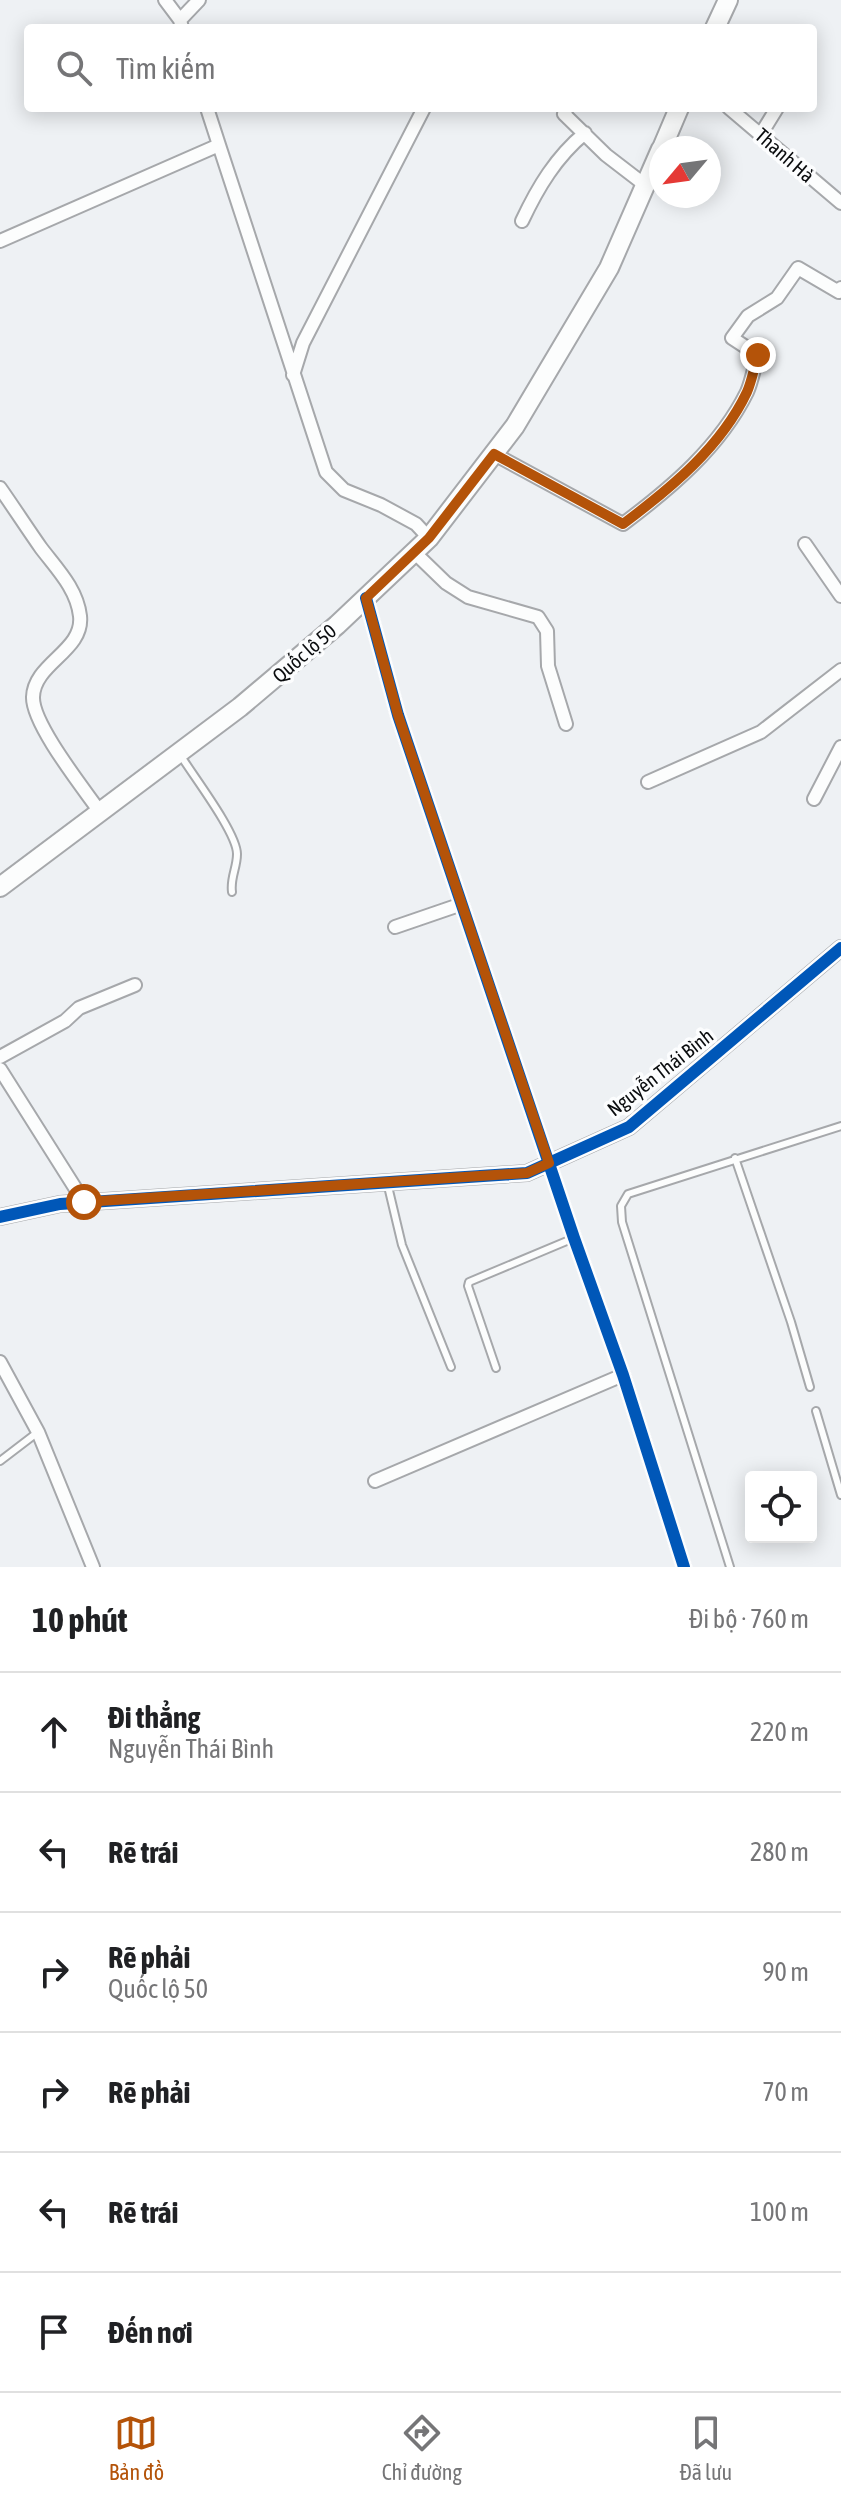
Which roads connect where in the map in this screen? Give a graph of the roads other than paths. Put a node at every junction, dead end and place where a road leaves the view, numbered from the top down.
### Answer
1 (165, 0) edge
2 (199, 0) edge
3 (728, 0) edge
4 (181, 24) edge
5 (717, 24) edge
6 (208, 112) edge
7 (422, 112) edge
8 (565, 112) edge
9 (677, 112) edge
10 (734, 112) edge
11 (775, 112) edge
12 (585, 133) junction
13 (761, 134) junction
14 (667, 136) edge
15 (219, 145) junction
16 (649, 176) edge
17 (841, 184) edge
18 (645, 185) junction
19 (838, 200) edge
20 (522, 221) dead end
21 (0, 241) edge
22 (841, 288) edge
23 (293, 375) junction
24 (494, 454) junction
25 (0, 488) edge
26 (429, 538) junction
27 (805, 544) dead end
28 (414, 552) junction
29 (841, 596) edge
30 (366, 598) junction
31 (841, 670) edge
32 (566, 724) dead end
33 (841, 747) edge
34 (179, 753) junction
35 (648, 782) dead end
36 (814, 799) dead end
37 (100, 812) junction
38 (0, 887) edge
39 (232, 892) dead end
40 (462, 904) junction
41 (395, 927) dead end
42 (841, 948) edge
43 (135, 985) dead end
44 (0, 1057) edge
45 (0, 1069) edge
46 (841, 1126) edge
47 (735, 1158) junction
48 (549, 1163) junction
49 (387, 1182) junction
50 (84, 1202) junction
51 (0, 1217) edge
52 (574, 1238) junction
53 (0, 1362) edge
54 (451, 1367) dead end
55 (496, 1368) dead end
56 (623, 1375) junction
57 (810, 1387) dead end
58 (816, 1411) dead end
59 (38, 1432) junction
60 (0, 1461) edge
61 (375, 1481) dead end
62 (841, 1495) edge
63 (93, 1567) edge
64 (684, 1567) edge
65 (730, 1567) edge

1 - 4 street
2 - 4 street
3 - 5 main road
6 - 15 street
7 - 23 street
8 - 12 street
9 - 14 main road, Quốc lộ 50
10 - 13 street, Thanh Hà
11 - 13 street
12 - 18 street
12 - 20 street
13 - 19 street, Thanh Hà
15 - 21 street
15 - 23 street
16 - 18 main road, Quốc lộ 50
17 - 19 street
18 - 24 main road, Quốc lộ 50
22 - 24 street
23 - 26 street
24 - 26 main road, Quốc lộ 50
25 - 37 street
26 - 28 main road, Quốc lộ 50
27 - 29 street
28 - 30 main road, Quốc lộ 50
28 - 32 street
30 - 34 main road, Quốc lộ 50
30 - 40 street
31 - 35 street
33 - 36 street
34 - 37 main road, Quốc lộ 50
34 - 39 lane
37 - 38 main road, Quốc lộ 50
40 - 41 street
40 - 48 street
42 - 48 street, Nguyễn Thái Bình
43 - 44 street
45 - 50 street
46 - 47 lane
47 - 57 lane
47 - 65 lane
48 - 49 street, Nguyễn Thái Bình
48 - 52 street
49 - 50 street, Nguyễn Thái Bình
49 - 54 lane
50 - 51 street, Nguyễn Thái Bình
52 - 55 lane
52 - 56 street
53 - 59 street
56 - 61 street
56 - 64 street
58 - 62 lane
59 - 60 lane
59 - 63 street

